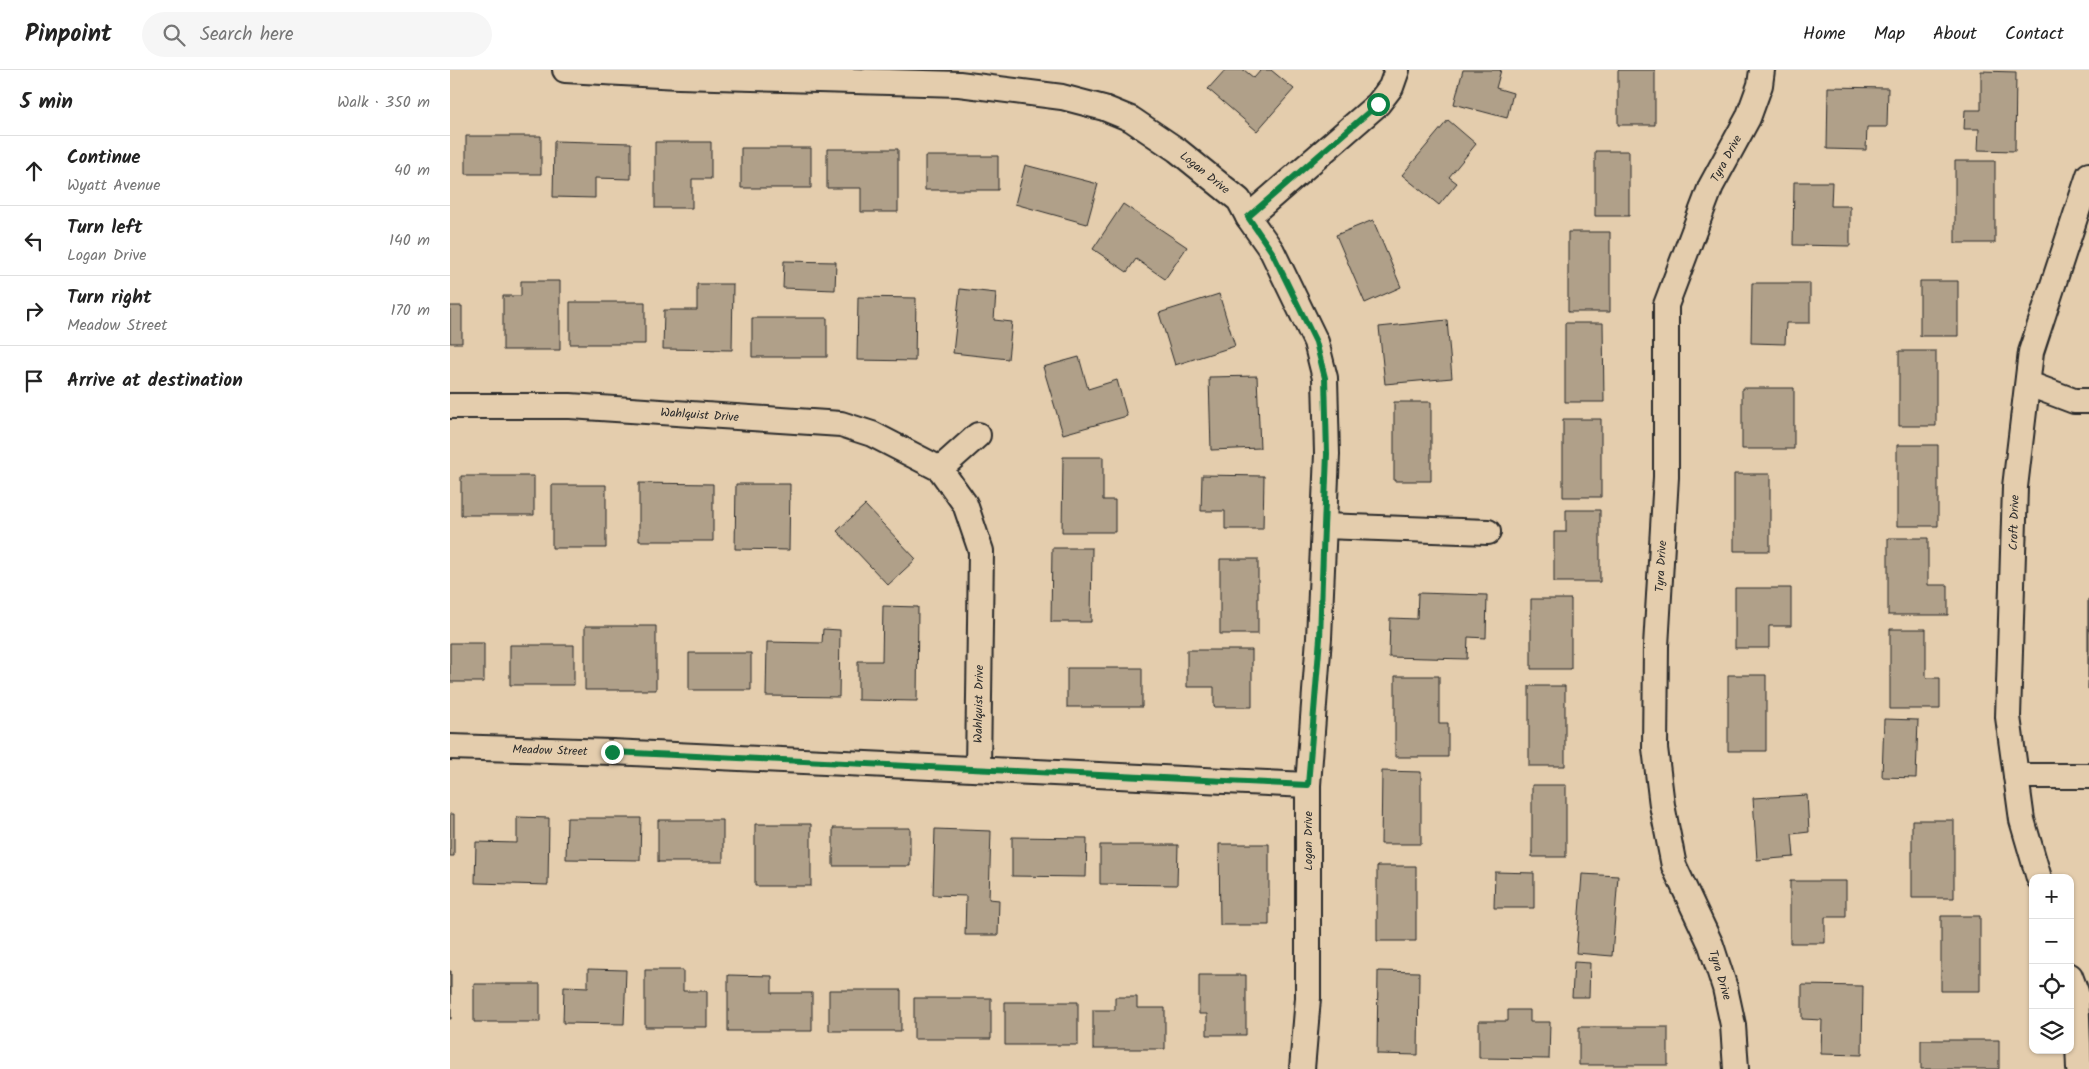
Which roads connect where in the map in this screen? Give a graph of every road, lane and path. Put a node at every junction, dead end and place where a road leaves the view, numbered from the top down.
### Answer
1 (565, 70) edge
2 (1397, 70) edge
3 (1762, 70) edge
4 (2089, 175) edge
5 (1248, 217) junction
6 (2029, 384) junction
7 (2089, 401) edge
8 (450, 406) edge
9 (978, 435) dead end
10 (940, 469) junction
11 (1324, 526) junction
12 (1488, 532) dead end
13 (450, 747) edge
14 (978, 769) junction
15 (2016, 776) junction
16 (2089, 776) edge
17 (1308, 785) junction
18 (2038, 874) edge
19 (2074, 987) edge
20 (1302, 1069) edge
21 (1736, 1069) edge
22 (2079, 1069) edge

1 - 5 street, Logan Drive
2 - 5 street
3 - 21 street, Tyra Drive
4 - 6 street, Croft Drive
5 - 11 street, Logan Drive
6 - 7 street
6 - 15 street, Croft Drive
8 - 10 street, Wahlquist Drive
9 - 10 street
10 - 14 street, Wahlquist Drive
11 - 12 street
11 - 17 street, Logan Drive
13 - 14 street, Meadow Street
14 - 17 street, Meadow Street
15 - 16 street
15 - 18 street, Croft Drive
17 - 20 street, Logan Drive
19 - 22 street

